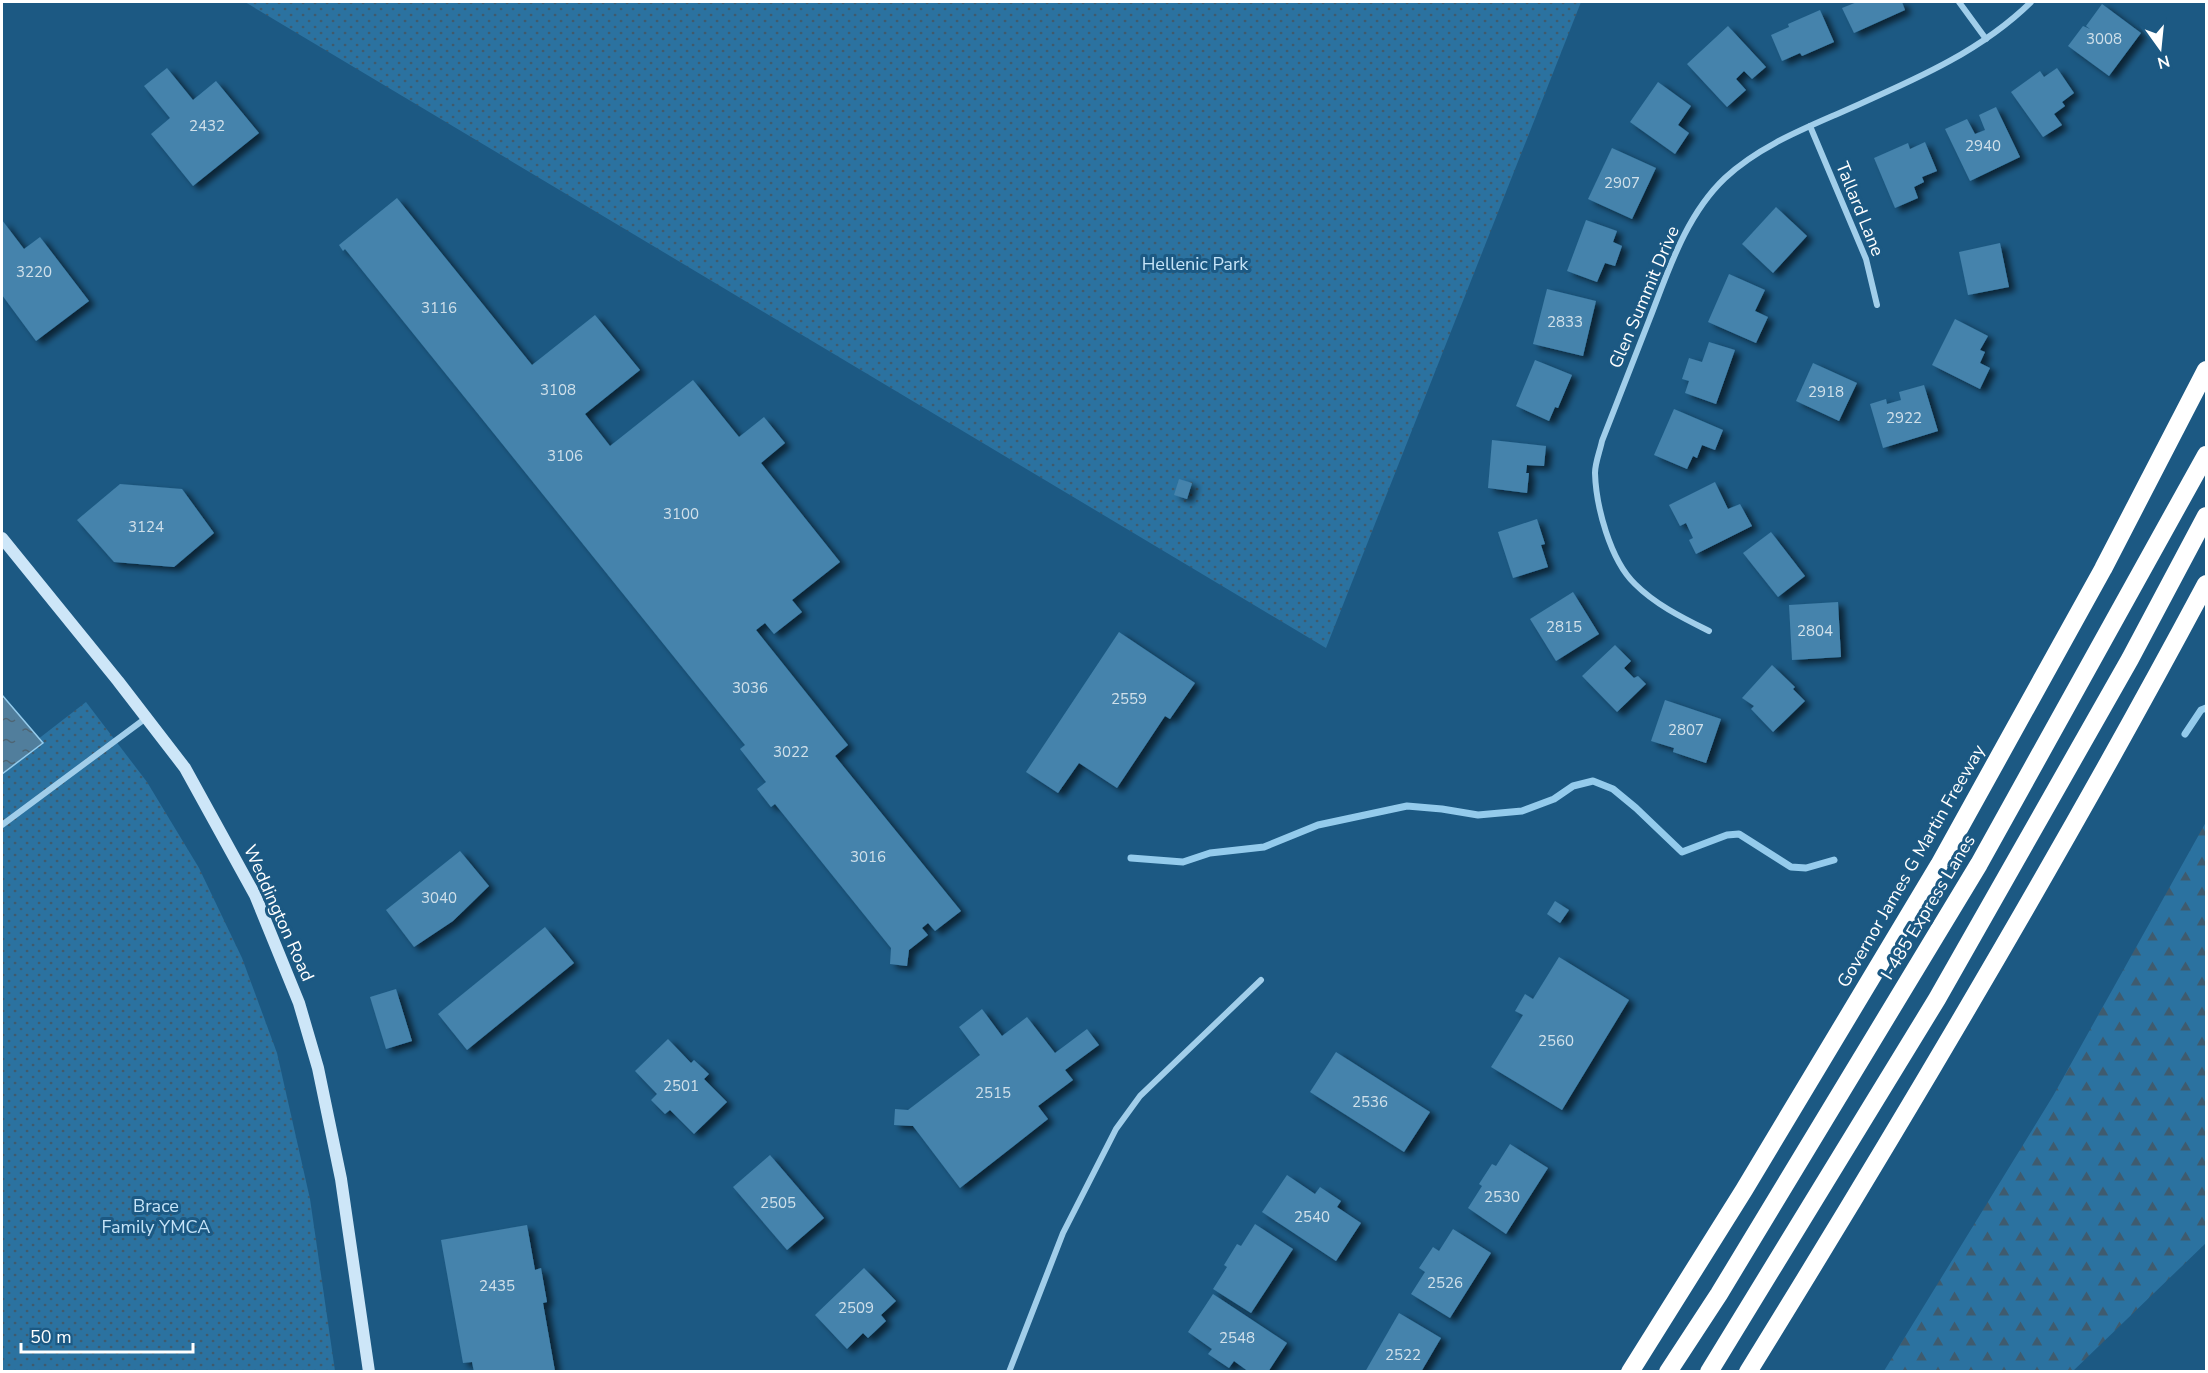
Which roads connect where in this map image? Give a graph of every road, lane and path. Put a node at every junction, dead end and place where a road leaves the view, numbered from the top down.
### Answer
1 (1959, 2) edge
2 (2031, 2) edge
3 (1986, 39) junction
4 (1810, 126) junction
5 (1877, 305) dead end
6 (2206, 370) edge
7 (2206, 455) edge
8 (2206, 516) edge
9 (2, 538) edge
10 (2206, 584) edge
11 (1709, 631) dead end
12 (146, 718) junction
13 (2, 825) edge
14 (1261, 980) dead end
15 (369, 1371) edge
16 (1009, 1371) edge
17 (1630, 1371) edge
18 (1668, 1371) edge
19 (1709, 1371) edge
20 (1748, 1371) edge

1 - 3 street
2 - 3 street, Glen Summit Drive
3 - 4 street, Glen Summit Drive
4 - 5 street, Tallard Lane
4 - 11 street, Glen Summit Drive
6 - 17 highway, Governor James G Martin Freeway
7 - 18 highway, I-485 Express Lanes
8 - 19 highway
9 - 12 main road, Weddington Road
10 - 20 highway
12 - 13 street
12 - 15 main road, Weddington Road
14 - 16 street

